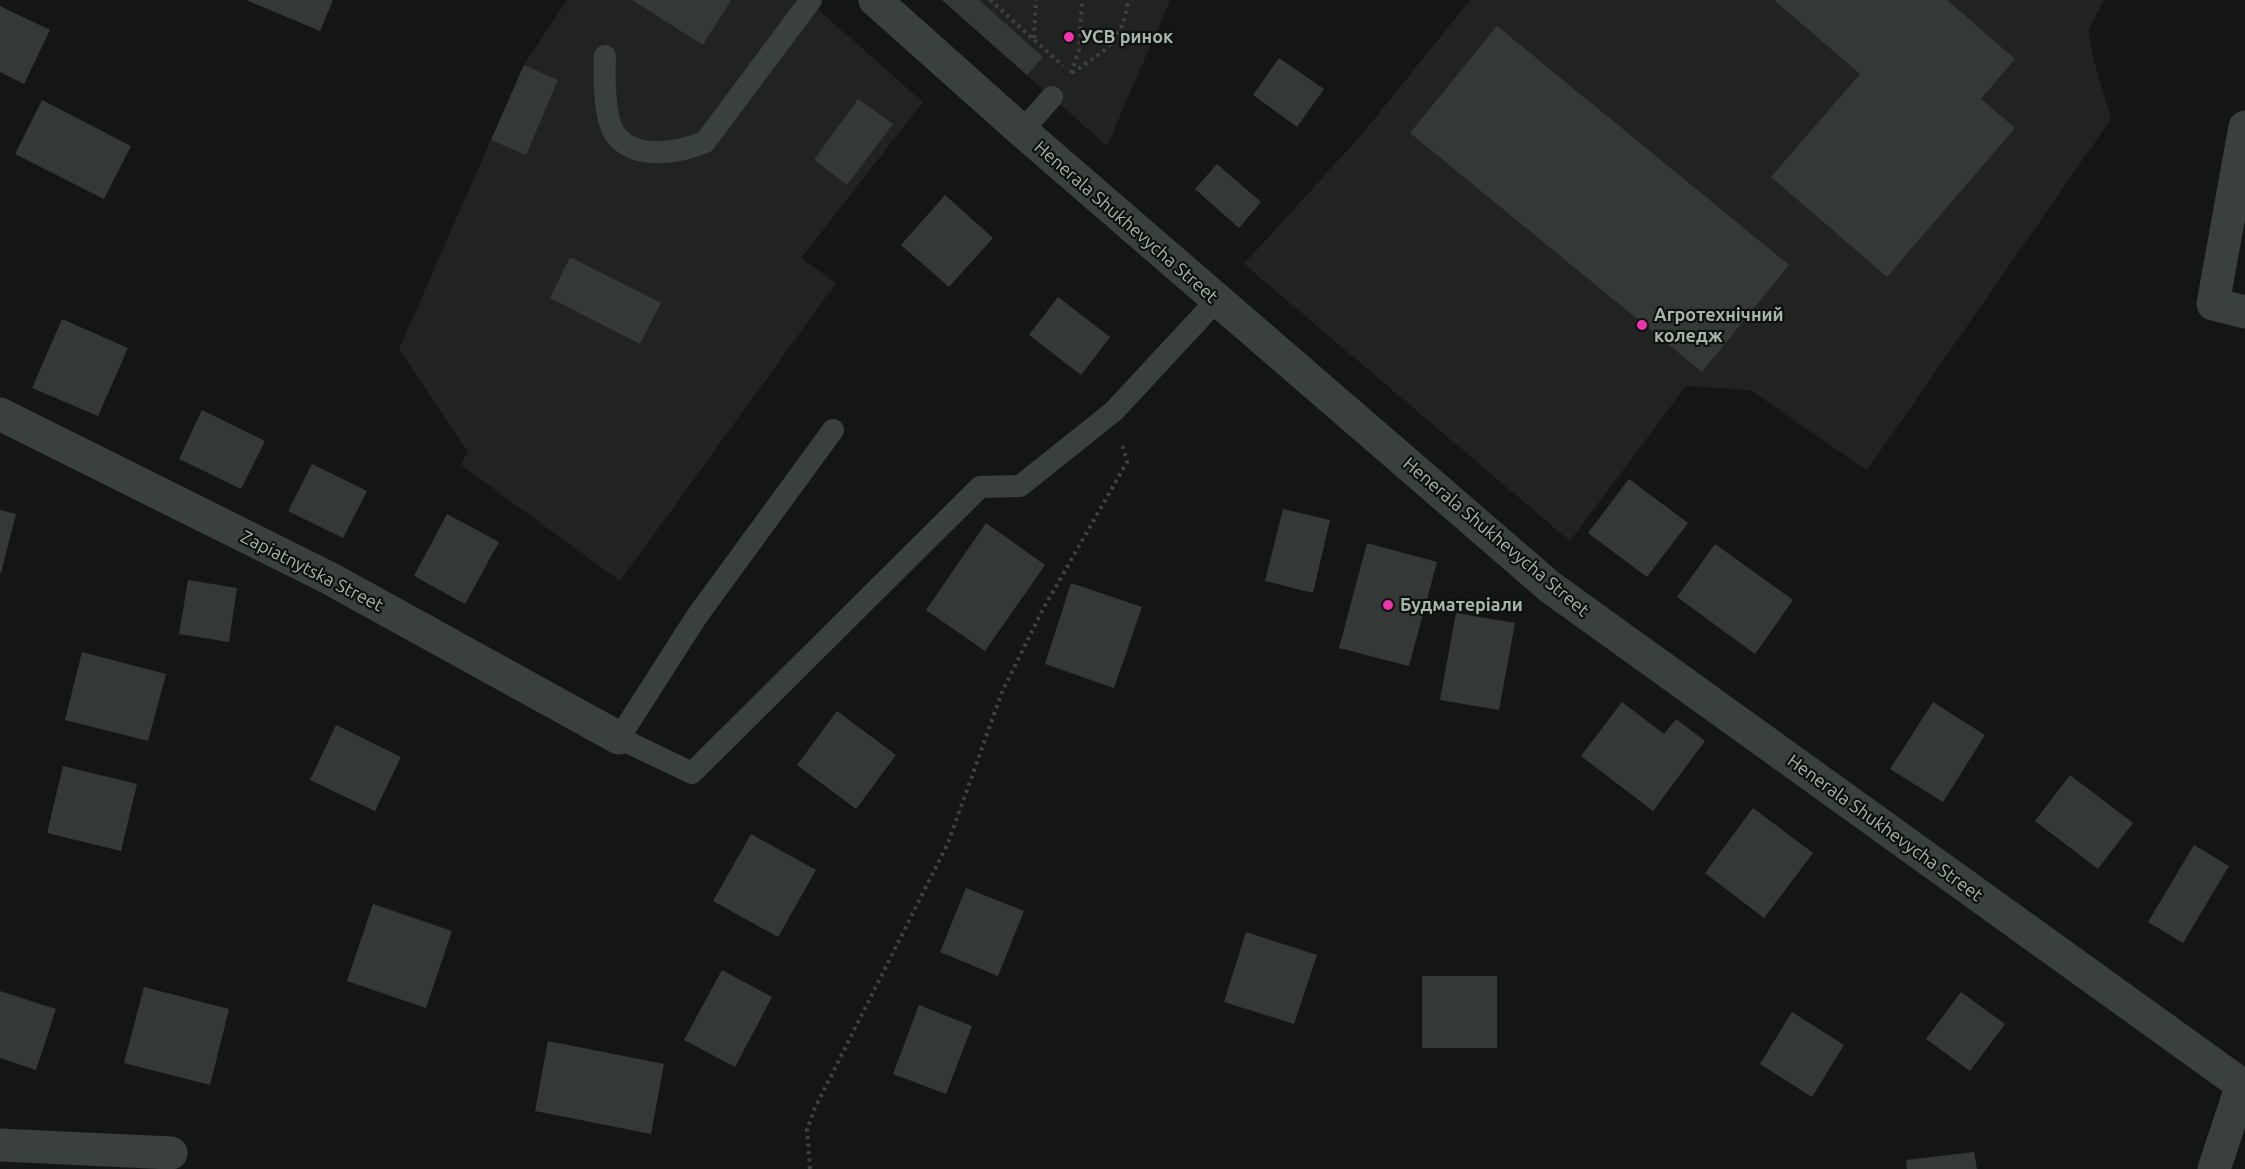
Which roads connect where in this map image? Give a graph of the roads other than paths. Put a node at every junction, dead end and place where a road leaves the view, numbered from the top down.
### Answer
1 (811, 0) edge
2 (875, 0) edge
3 (605, 56) dead end
4 (1052, 97) road end
5 (2245, 127) edge
6 (1022, 131) junction
7 (1217, 300) junction
8 (2245, 312) edge
9 (0, 414) edge
10 (833, 430) dead end
11 (619, 738) junction
12 (2244, 1086) edge
13 (0, 1144) edge
14 (171, 1153) dead end
15 (2214, 1169) edge

1 - 3 lane
2 - 6 street, Henerala Shukhevycha Street
4 - 6 lane
5 - 8 street
6 - 7 street, Henerala Shukhevycha Street
7 - 11 lane
7 - 12 street, Henerala Shukhevycha Street
9 - 11 street, Zapiatnytska Street
10 - 11 lane
12 - 15 street
13 - 14 street

